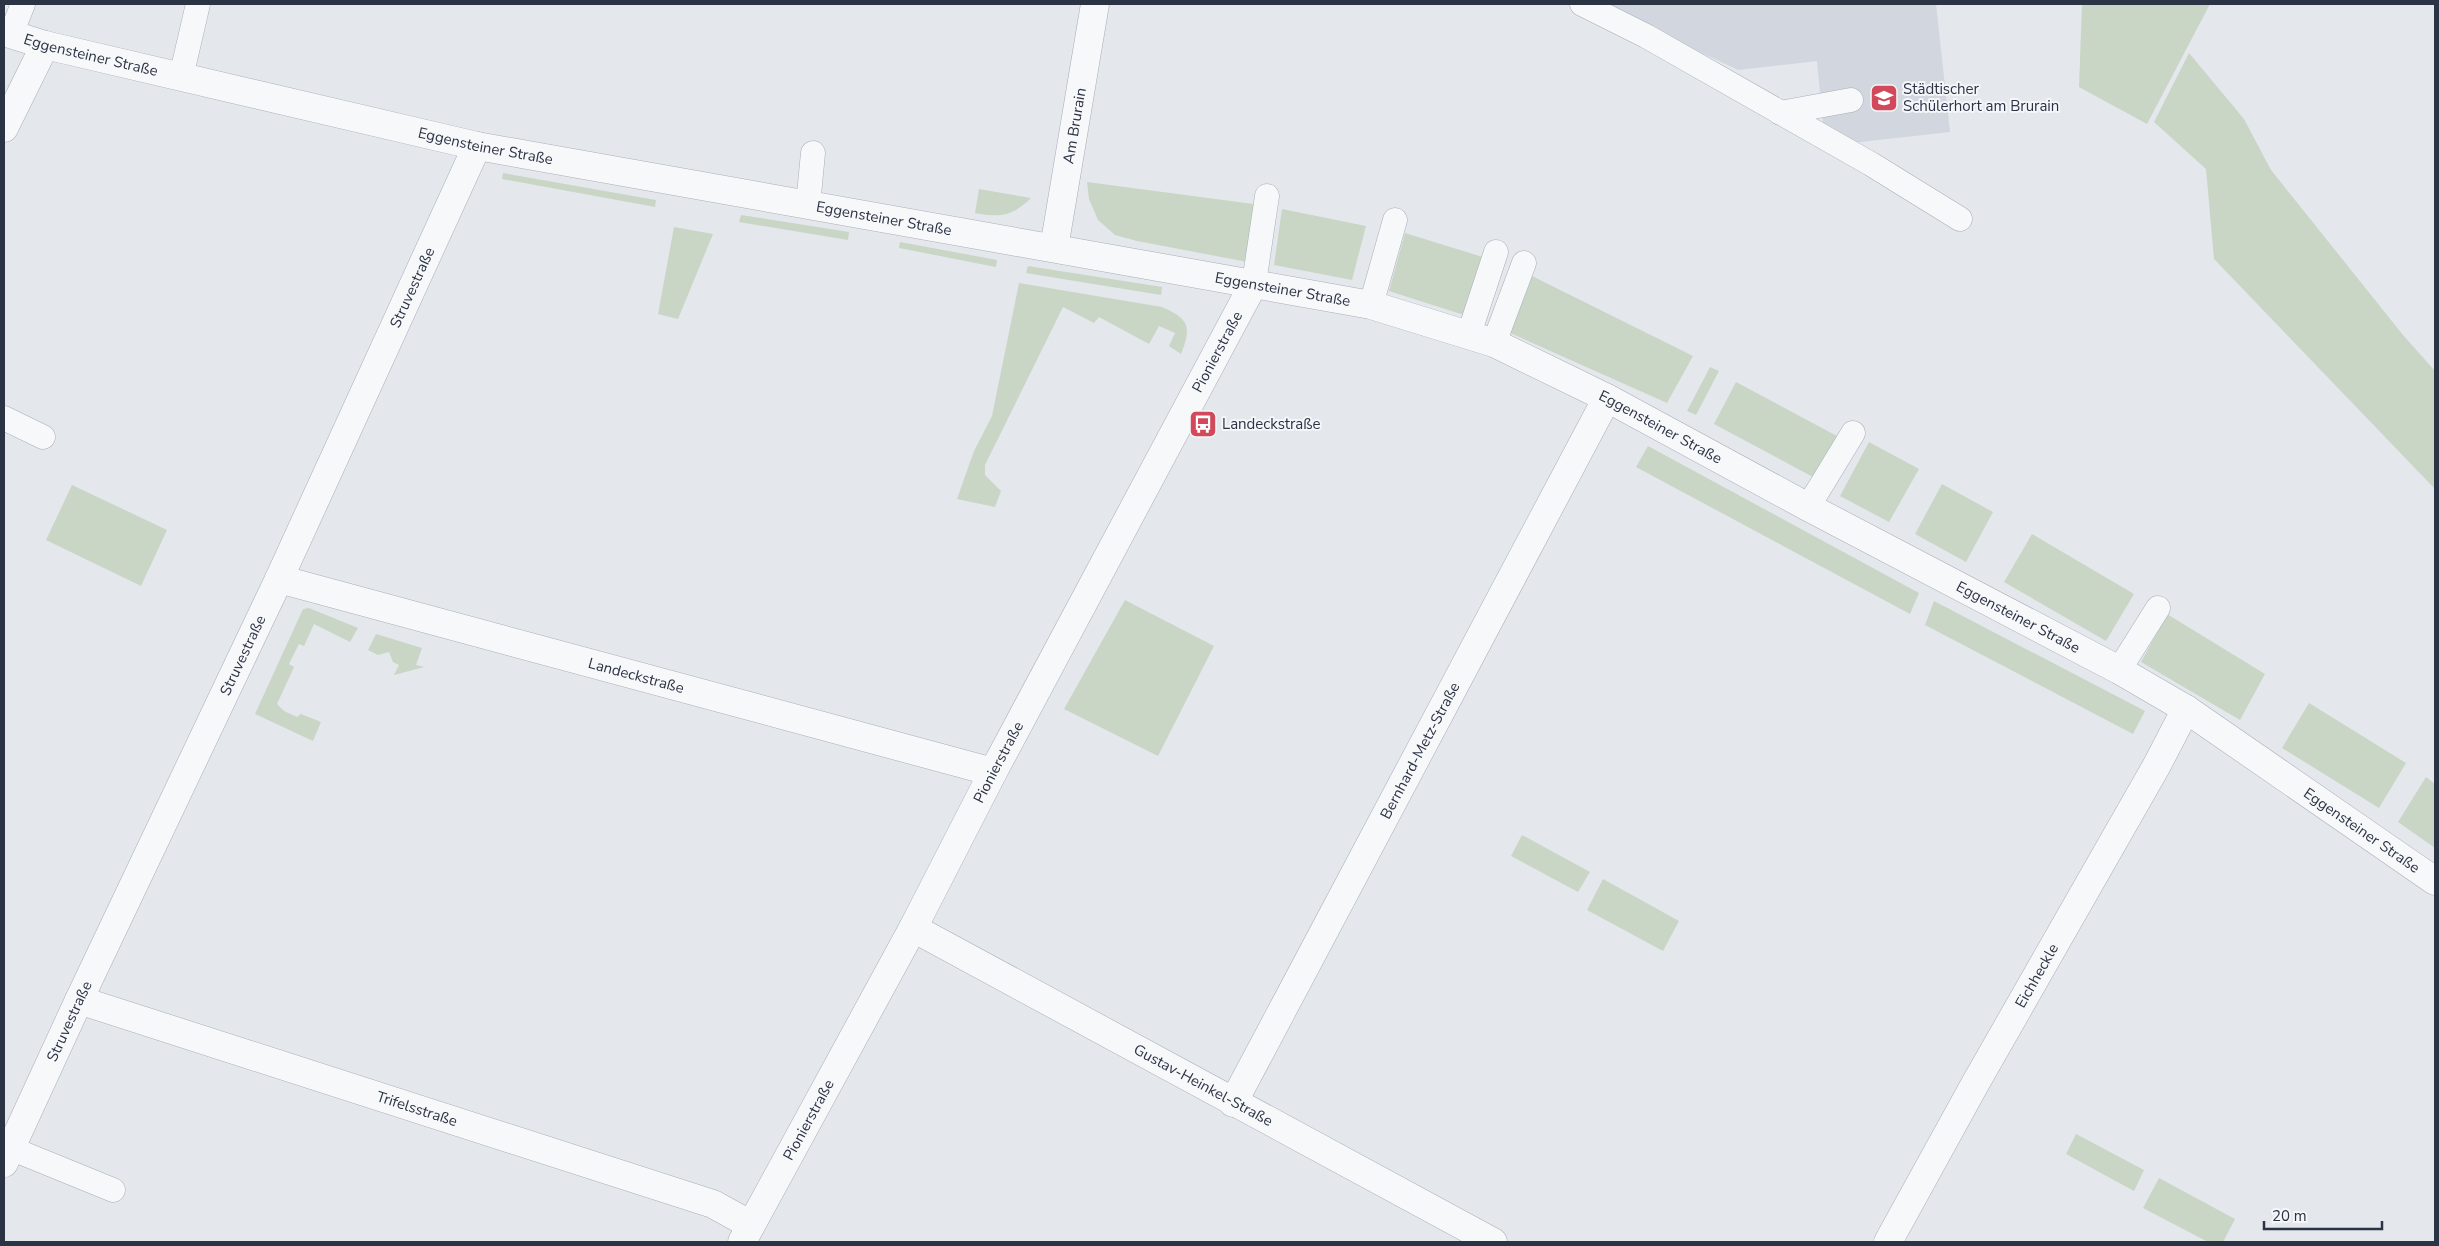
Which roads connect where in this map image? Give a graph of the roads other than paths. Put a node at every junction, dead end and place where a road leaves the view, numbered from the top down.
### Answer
1 (22, 4) edge
2 (198, 4) edge
3 (1095, 4) edge
4 (1582, 4) edge
5 (7, 33) edge
6 (45, 45) junction
7 (181, 77) junction
8 (1851, 100) dead end
9 (1780, 113) junction
10 (4, 128) edge
11 (476, 146) junction
12 (813, 153) dead end
13 (1267, 196) dead end
14 (808, 205) junction
15 (1960, 219) dead end
16 (1395, 220) dead end
17 (1054, 248) junction
18 (1496, 252) dead end
19 (1524, 263) dead end
20 (1254, 283) junction
21 (1371, 305) junction
22 (1481, 339) junction
23 (1607, 398) junction
24 (4, 418) edge
25 (1853, 433) dead end
26 (43, 437) dead end
27 (1808, 508) junction
28 (279, 579) junction
29 (2158, 608) dead end
30 (2119, 670) junction
31 (2186, 709) junction
32 (993, 772) junction
33 (2435, 881) edge
34 (913, 928) junction
35 (79, 1000) junction
36 (1232, 1103) junction
37 (7, 1156) edge
38 (113, 1190) dead end
39 (746, 1233) edge
40 (1493, 1242) edge
41 (1888, 1242) edge

1 - 5 lane
2 - 7 lane
3 - 17 street, Am Brurain
4 - 9 lane
5 - 6 street, Eggensteiner Straße
6 - 7 street, Eggensteiner Straße
6 - 10 street
7 - 11 street, Eggensteiner Straße
8 - 9 lane
9 - 15 lane
11 - 14 street, Eggensteiner Straße
11 - 28 street, Struvestraße
12 - 14 lane
13 - 20 lane
14 - 17 street, Eggensteiner Straße
16 - 21 lane
17 - 20 street, Eggensteiner Straße
18 - 22 lane
19 - 22 lane
20 - 21 street, Eggensteiner Straße
20 - 32 street, Pionierstraße
21 - 22 street, Eggensteiner Straße
22 - 23 street, Eggensteiner Straße
23 - 27 street, Eggensteiner Straße
23 - 36 street, Bernhard-Metz-Straße
24 - 26 lane
25 - 27 lane
27 - 30 street, Eggensteiner Straße
28 - 32 street, Landeckstraße
28 - 35 street, Struvestraße
29 - 30 lane
30 - 31 street, Eggensteiner Straße
31 - 33 street, Eggensteiner Straße
31 - 41 street, Eichheckle
32 - 34 street, Pionierstraße
34 - 36 street, Gustav-Heinkel-Straße
34 - 39 street, Pionierstraße
35 - 37 street, Struvestraße
35 - 39 street, Trifelsstraße
36 - 40 street, Gustav-Heinkel-Straße
37 - 38 lane

